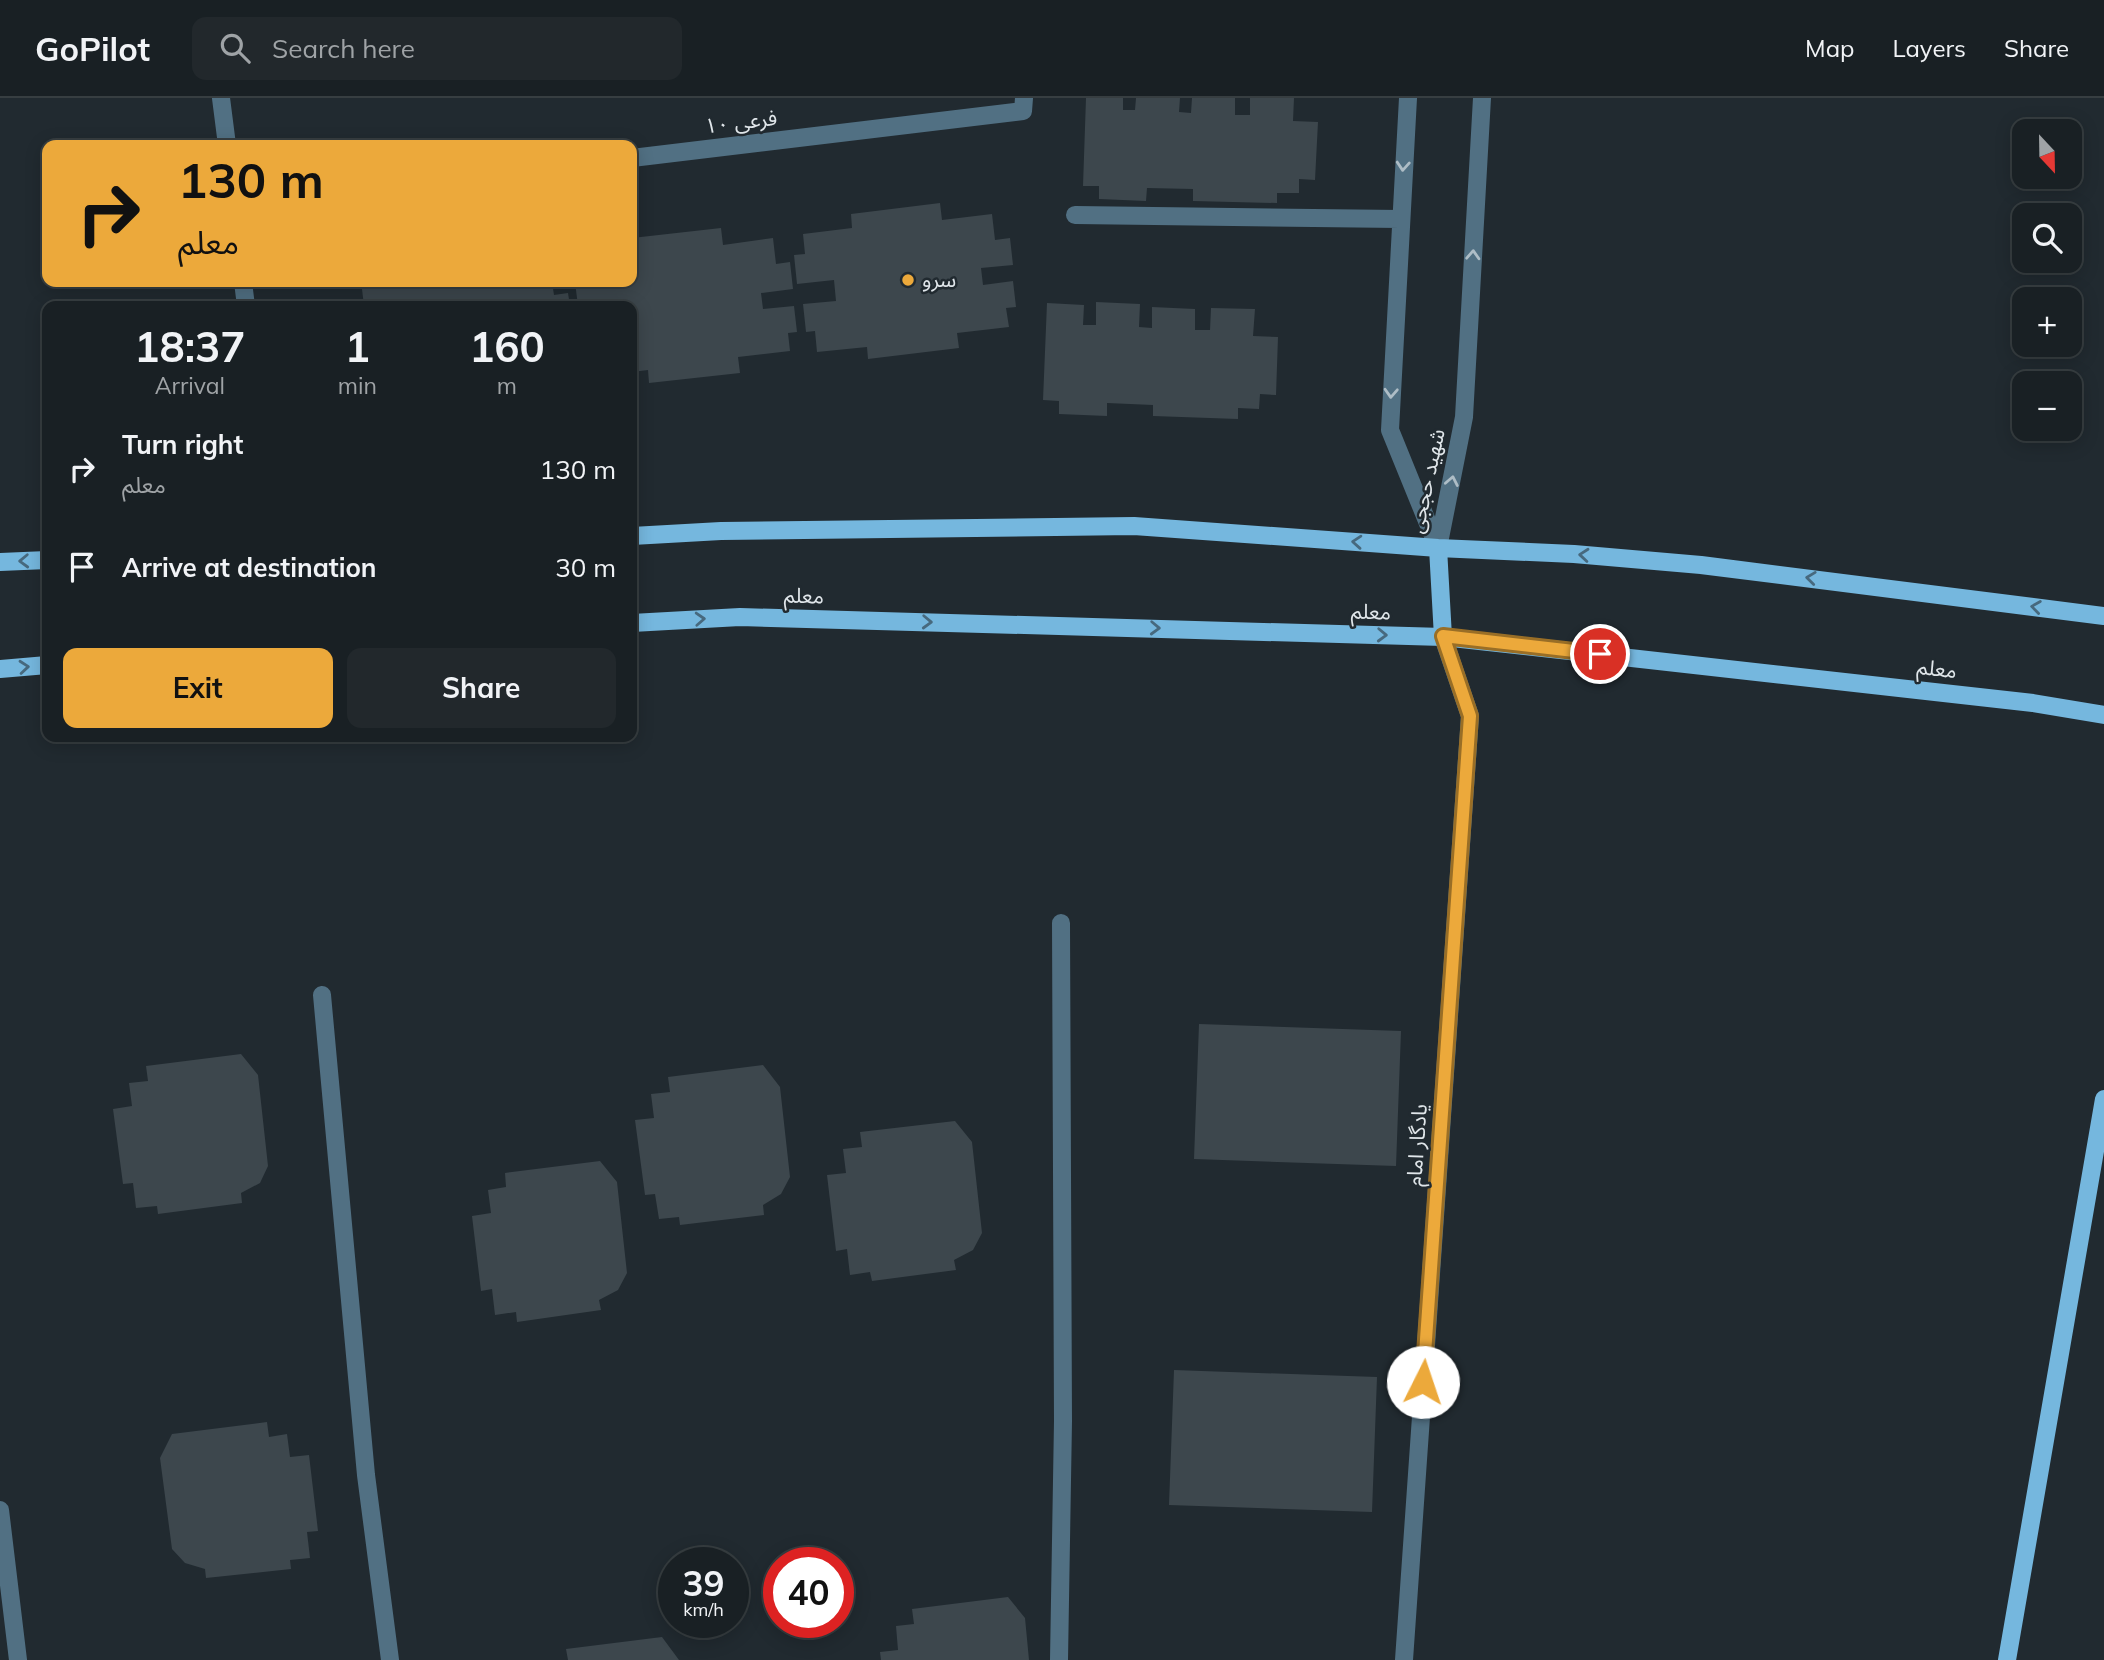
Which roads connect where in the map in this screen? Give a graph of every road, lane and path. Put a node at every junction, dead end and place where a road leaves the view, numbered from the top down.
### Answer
1 (221, 98) edge
2 (1408, 98) edge
3 (1482, 98) edge
4 (1023, 105) edge
5 (226, 140) edge
6 (637, 157) edge
7 (1075, 215) dead end
8 (1400, 219) junction
9 (637, 536) edge
10 (1438, 548) junction
11 (42, 560) edge
12 (0, 562) edge
13 (2104, 617) edge
14 (637, 623) edge
15 (1443, 636) junction
16 (42, 665) edge
17 (0, 669) edge
18 (2104, 715) edge
19 (1061, 923) dead end
20 (322, 995) dead end
21 (2104, 1099) edge
22 (0, 1510) edge
23 (18, 1660) edge
24 (390, 1660) edge
25 (1059, 1660) edge
26 (1404, 1660) edge
27 (2007, 1660) edge

1 - 5 street
2 -> 8 street, شهید حججی
10 -> 3 street, شهید حججی
4 - 6 street, فرعی ۱۰
7 - 8 street
8 -> 10 street, شهید حججی
10 -> 9 main road
13 -> 10 main road
10 - 15 main road
11 -> 12 main road
14 -> 15 main road, معلم
15 - 18 main road, معلم
15 - 26 street, یادگار امام
17 -> 16 main road
19 - 25 street
20 - 24 street
21 - 27 main road
22 - 23 street

